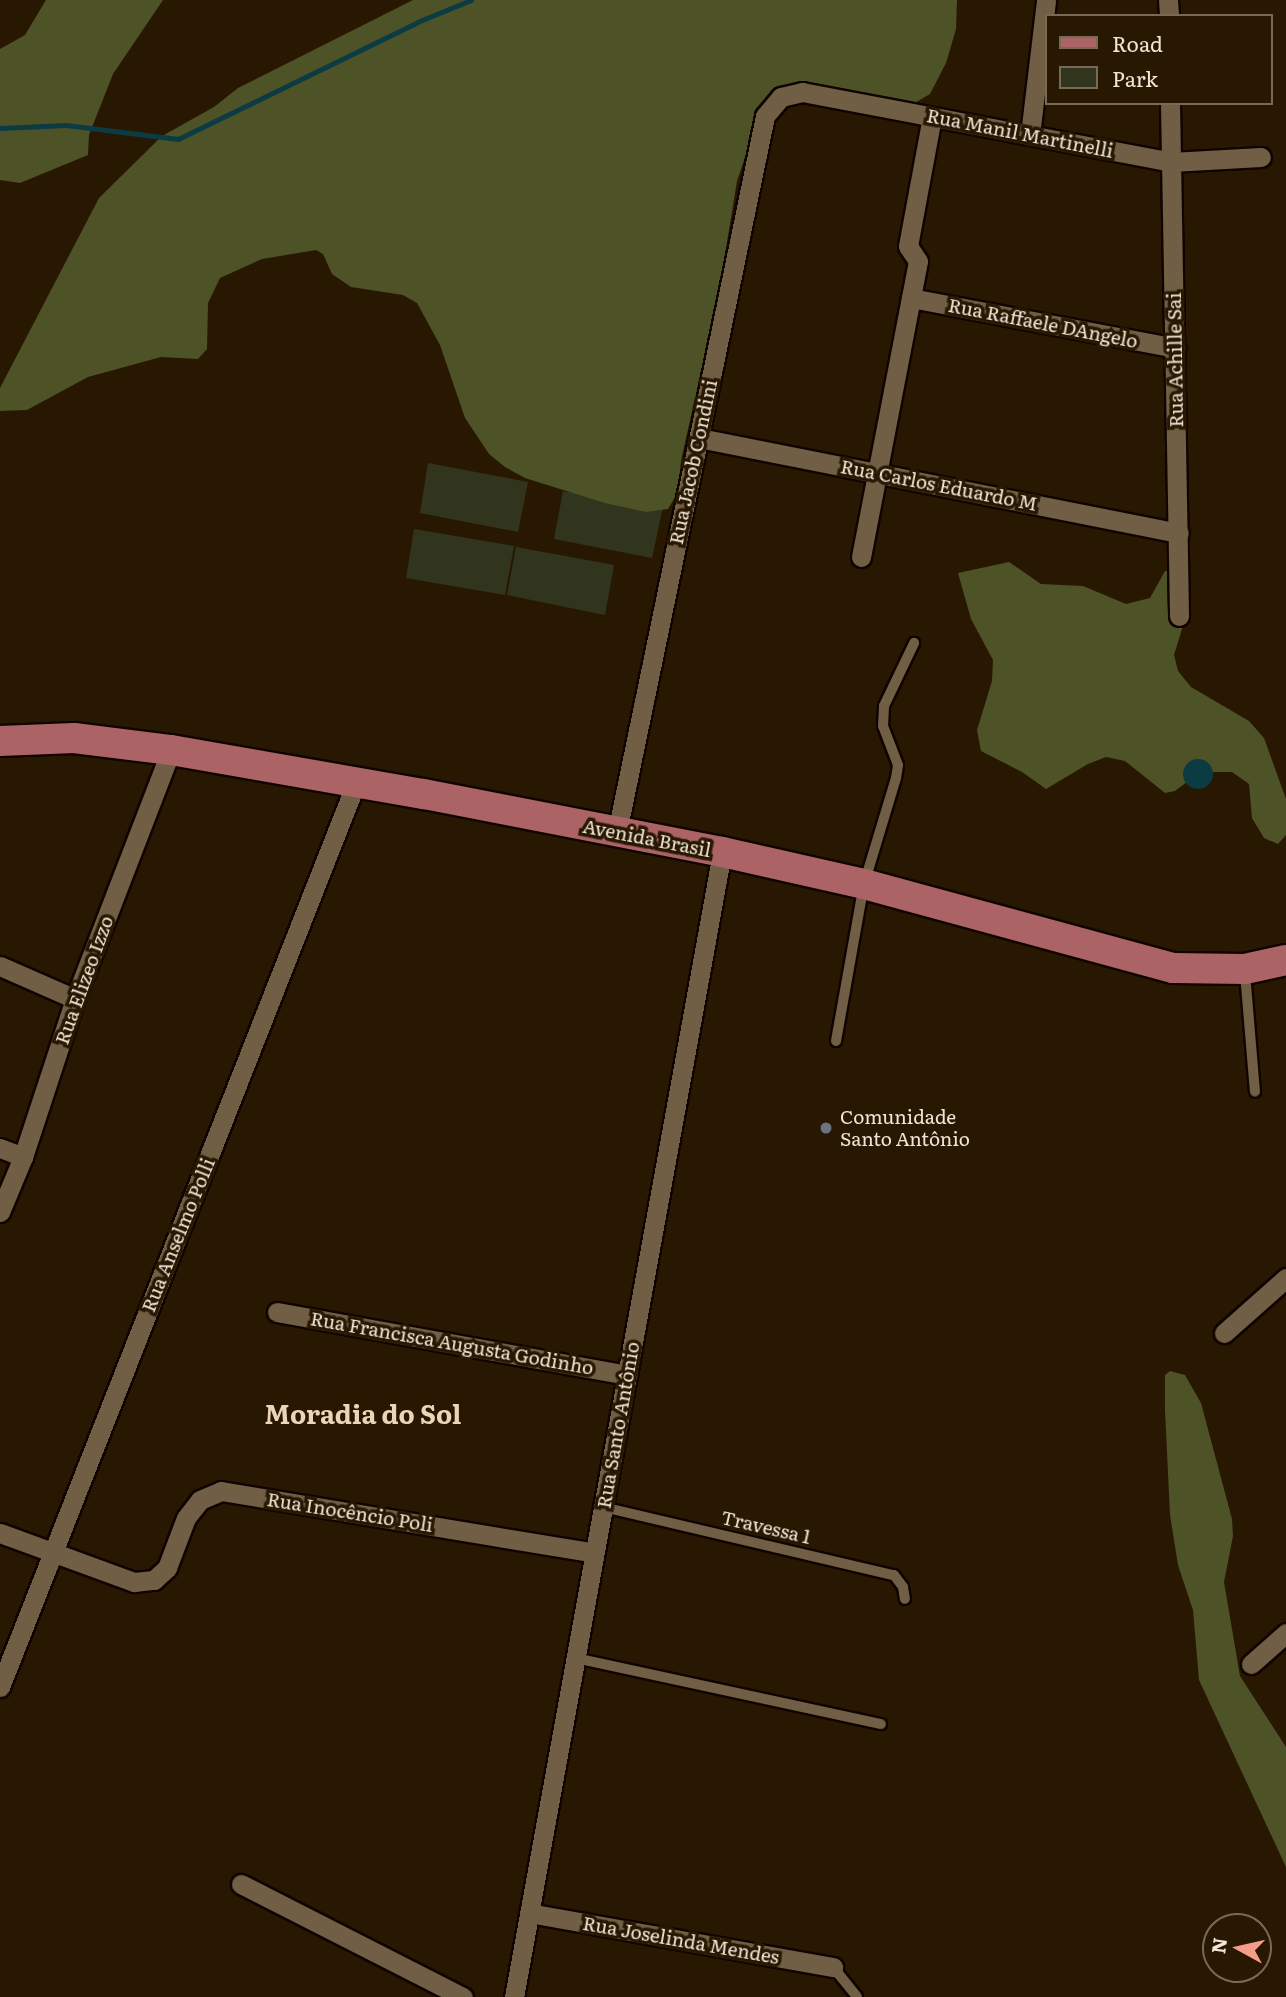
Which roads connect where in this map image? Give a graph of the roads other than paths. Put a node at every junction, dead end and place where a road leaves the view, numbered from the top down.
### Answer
1 (1044, 17) edge
2 (781, 97) joint
3 (1170, 105) edge
4 (932, 117) junction
5 (1030, 135) junction
6 (1261, 157) dead end
7 (1171, 162) junction
8 (911, 298) junction
9 (1175, 348) junction
10 (699, 438) junction
11 (878, 473) junction
12 (1179, 533) junction
13 (861, 557) dead end
14 (1179, 616) dead end
15 (914, 643) dead end
16 (0, 741) edge
17 (171, 750) junction
18 (356, 783) junction
19 (617, 832) junction
20 (722, 852) junction
21 (864, 884) junction
22 (1286, 960) edge
23 (0, 966) edge
24 (1245, 969) junction
25 (75, 999) junction
26 (836, 1041) dead end
27 (1255, 1092) dead end
28 (0, 1148) edge
29 (23, 1157) junction
30 (0, 1212) edge
31 (1286, 1279) edge
32 (277, 1312) dead end
33 (1224, 1333) dead end
34 (627, 1375) junction
35 (603, 1507) junction
36 (0, 1533) edge
37 (594, 1553) junction
38 (52, 1554) junction
39 (905, 1599) dead end
40 (1286, 1633) edge
41 (575, 1658) junction
42 (1251, 1664) dead end
43 (0, 1687) edge
44 (881, 1724) dead end
45 (242, 1884) dead end
46 (529, 1913) junction
47 (833, 1967) joint
48 (463, 1997) edge
49 (513, 1997) edge
50 (857, 1997) edge

1 - 5 street
2 - 4 street, Rua Manil Martinelli
2 - 10 street, Rua Jacob Condini
3 - 7 street, Rua Achille Sai
4 - 5 street, Rua Manil Martinelli
4 - 8 street
5 - 7 street, Rua Manil Martinelli
6 - 7 street, Rua Manil Martinelli
7 - 9 street, Rua Achille Sai
8 - 9 street, Rua Raffaele DAngelo
8 - 11 street
9 - 12 street, Rua Achille Sai
10 - 11 street, Rua Carlos Eduardo M
10 - 19 street, Rua Jacob Condini
11 - 12 street, Rua Carlos Eduardo M
11 - 13 street
12 - 14 street, Rua Achille Sai
15 - 21 lane
16 - 17 main road, Avenida Brasil
17 - 18 main road, Avenida Brasil
17 - 25 street, Rua Elizeo Izzo
18 - 19 main road, Avenida Brasil
18 - 38 street, Rua Anselmo Polli
19 - 20 main road, Avenida Brasil
20 - 21 main road, Avenida Brasil
20 - 34 street, Rua Santo Antônio
21 - 24 main road, Avenida Brasil
21 - 26 lane
22 - 24 main road, Avenida Brasil
23 - 25 street
24 - 27 lane
25 - 29 street, Rua Elizeo Izzo
28 - 29 street
29 - 30 street, Rua Elizeo Izzo
31 - 33 street
32 - 34 street, Rua Francisca Augusta Godinho
34 - 35 street, Rua Santo Antônio
35 - 37 street, Rua Santo Antônio
35 - 39 lane, Travessa 1
36 - 38 street
37 - 38 street, Rua Inocêncio Poli
37 - 41 street, Rua Santo Antônio
38 - 43 street, Rua Anselmo Polli
40 - 42 street
41 - 44 lane
41 - 46 street, Rua Santo Antônio
45 - 48 street
46 - 47 street, Rua Joselinda Mendes
46 - 49 street, Rua Santo Antônio
47 - 50 lane

